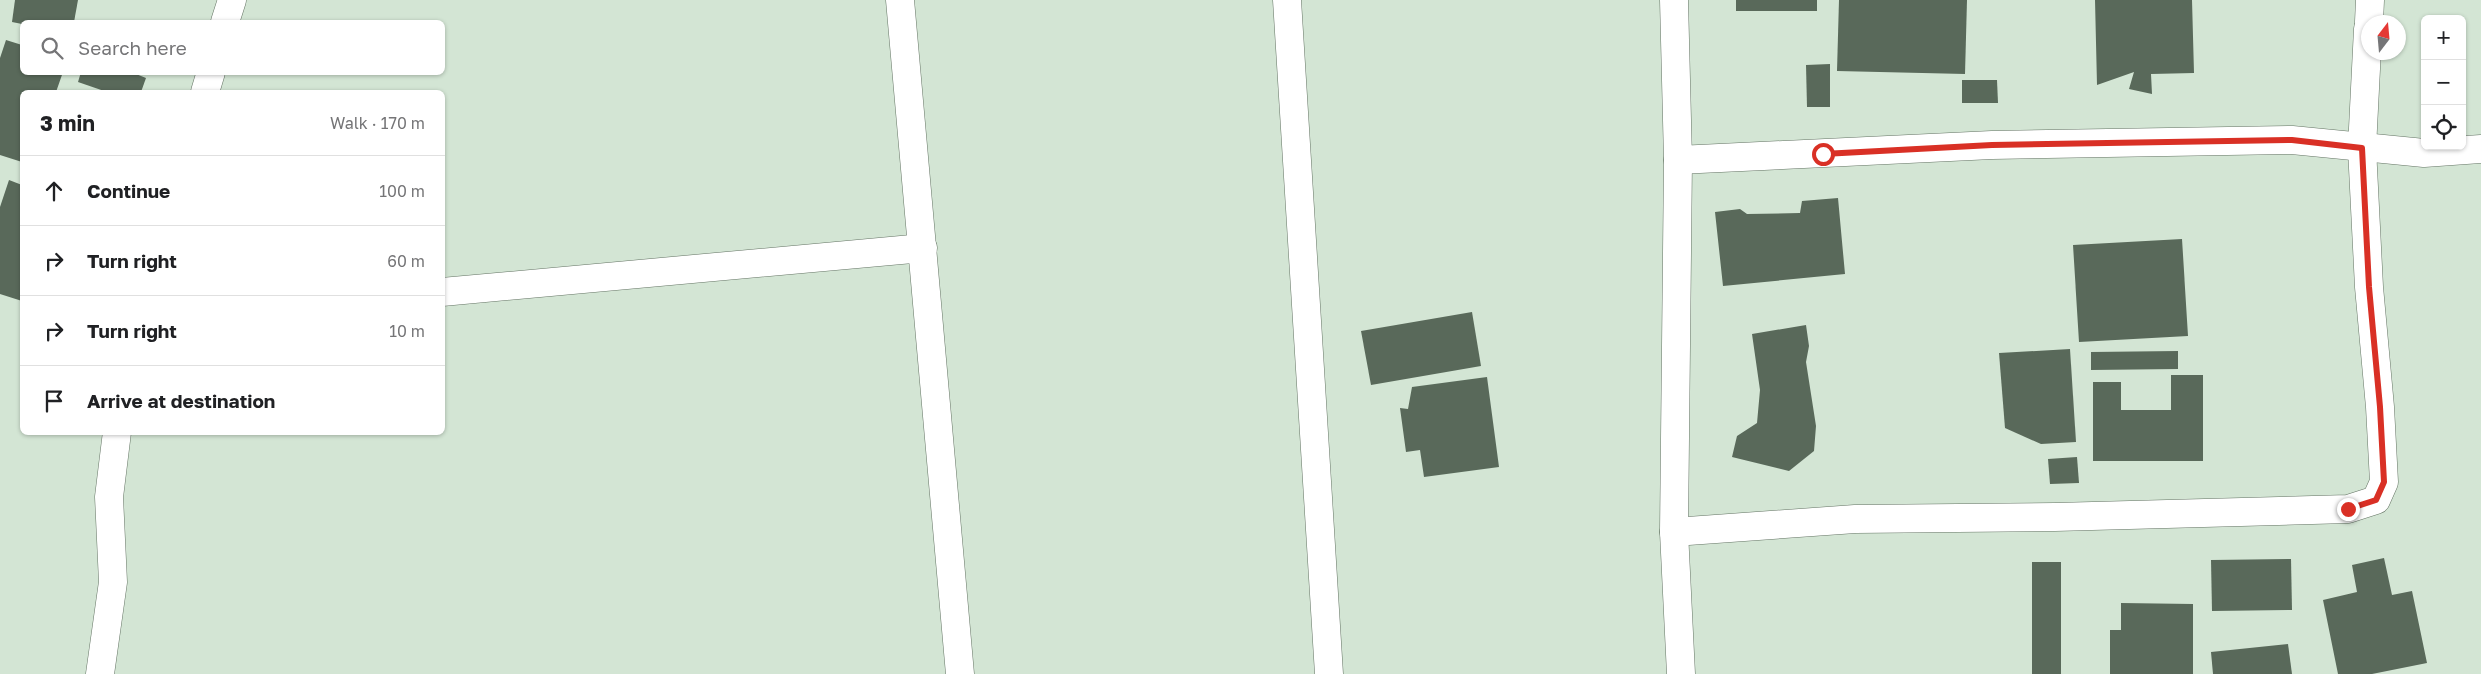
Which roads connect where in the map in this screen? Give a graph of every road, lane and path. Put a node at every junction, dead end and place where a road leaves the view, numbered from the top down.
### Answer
1 (232, 0) edge
2 (900, 0) edge
3 (1287, 0) edge
4 (1674, 0) edge
5 (2370, 0) edge
6 (2369, 15) edge
7 (226, 20) edge
8 (2366, 60) edge
9 (210, 75) edge
10 (206, 90) edge
11 (2362, 148) junction
12 (2481, 149) edge
13 (1678, 160) junction
14 (923, 248) junction
15 (445, 292) edge
16 (116, 435) edge
17 (1674, 532) junction
18 (100, 674) edge
19 (960, 674) edge
20 (1330, 674) edge
21 (1681, 674) edge

1 - 7 street
2 - 14 street
3 - 20 street
4 - 13 street
5 - 6 street
8 - 11 street
9 - 10 street
11 - 12 street
11 - 13 street
11 - 17 street
13 - 17 street
14 - 15 street
14 - 19 street
16 - 18 street
17 - 21 street

